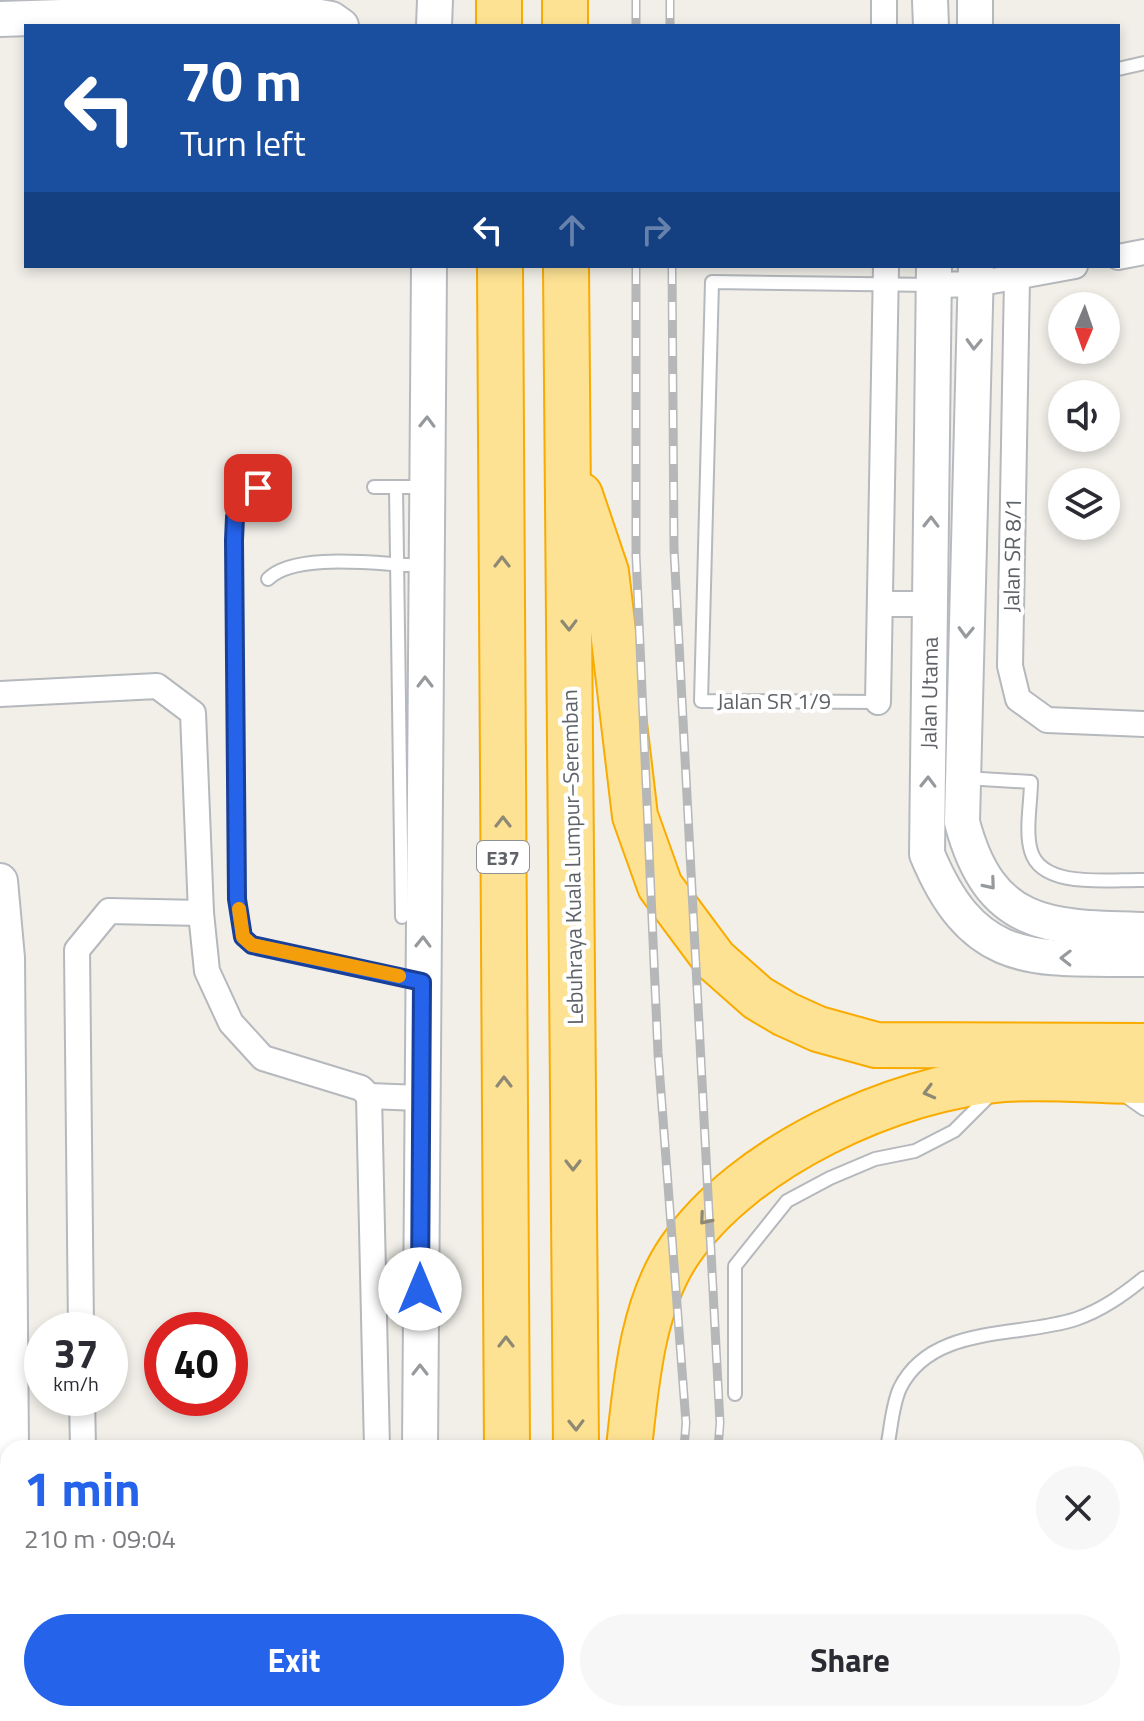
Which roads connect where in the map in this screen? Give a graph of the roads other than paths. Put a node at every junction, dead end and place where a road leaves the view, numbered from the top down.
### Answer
1 (435, 0) edge
2 (499, 0) edge
3 (565, 0) edge
4 (884, 0) edge
5 (930, 0) edge
6 (975, 0) edge
7 (16, 18) edge
8 (337, 24) edge
9 (434, 24) edge
10 (499, 24) edge
11 (565, 24) edge
12 (884, 24) edge
13 (931, 24) edge
14 (975, 24) edge
15 (0, 37) edge
16 (1144, 63) edge
17 (1120, 69) edge
18 (1144, 252) edge
19 (1120, 257) edge
20 (429, 268) edge
21 (500, 268) edge
22 (566, 268) edge
23 (1057, 268) edge
24 (886, 275) edge
25 (934, 275) edge
26 (993, 275) edge
27 (567, 463) junction
28 (374, 487) dead end
29 (412, 487) junction
30 (258, 488) dead end
31 (413, 565) junction
32 (268, 579) dead end
33 (880, 604) junction
34 (930, 604) junction
35 (0, 694) edge
36 (878, 702) joint
37 (1144, 724) edge
38 (962, 778) junction
39 (1144, 880) edge
40 (0, 881) edge
41 (201, 913) junction
42 (402, 917) dead end
43 (1144, 930) edge
44 (1144, 959) edge
45 (422, 982) junction
46 (1144, 1046) edge
47 (1005, 1079) junction
48 (1083, 1081) junction
49 (1144, 1081) edge
50 (369, 1096) junction
51 (420, 1098) junction
52 (1144, 1109) edge
53 (1144, 1278) edge
54 (81, 1312) edge
55 (735, 1394) dead end
56 (82, 1416) edge
57 (11, 1440) edge
58 (83, 1440) edge
59 (377, 1440) edge
60 (420, 1440) edge
61 (507, 1440) edge
62 (576, 1440) edge
63 (630, 1440) edge
64 (889, 1440) edge

1 - 9 street
2 - 10 highway
3 - 11 highway
4 - 12 street
5 - 13 street
6 - 14 street
7 - 8 street
7 - 15 street
16 - 17 lane
18 - 19 street
29 -> 20 street
61 -> 21 highway, E37
22 - 27 highway, Lebuhraya Kuala Lumpur–Seremban
23 - 26 street
24 - 25 lane, Jalan SR 1/9
24 - 33 street, Jalan SR 1/9
24 - 36 lane, Jalan SR 1/9
25 - 26 street
34 -> 25 street, Jalan Utama
26 - 37 street, Jalan SR 8/1
26 -> 38 street, Jalan Utama
27 - 46 highway
27 -> 62 highway, Lebuhraya Kuala Lumpur–Seremban
28 - 29 lane
29 - 31 street
30 - 45 lane
31 - 32 lane
31 - 42 lane
45 -> 31 street
33 - 34 street
33 - 36 street, Jalan SR 1/9
44 -> 34 street, Jalan Utama
35 - 41 street
38 - 39 lane
38 -> 43 street, Jalan Utama
40 - 57 street
41 - 50 street
41 - 54 street
45 - 51 street
47 - 48 highway
47 - 55 lane
47 -> 63 highway
48 - 49 highway
48 - 52 lane
50 - 51 street
50 - 59 street
60 -> 51 street
53 - 64 lane
56 - 58 street

